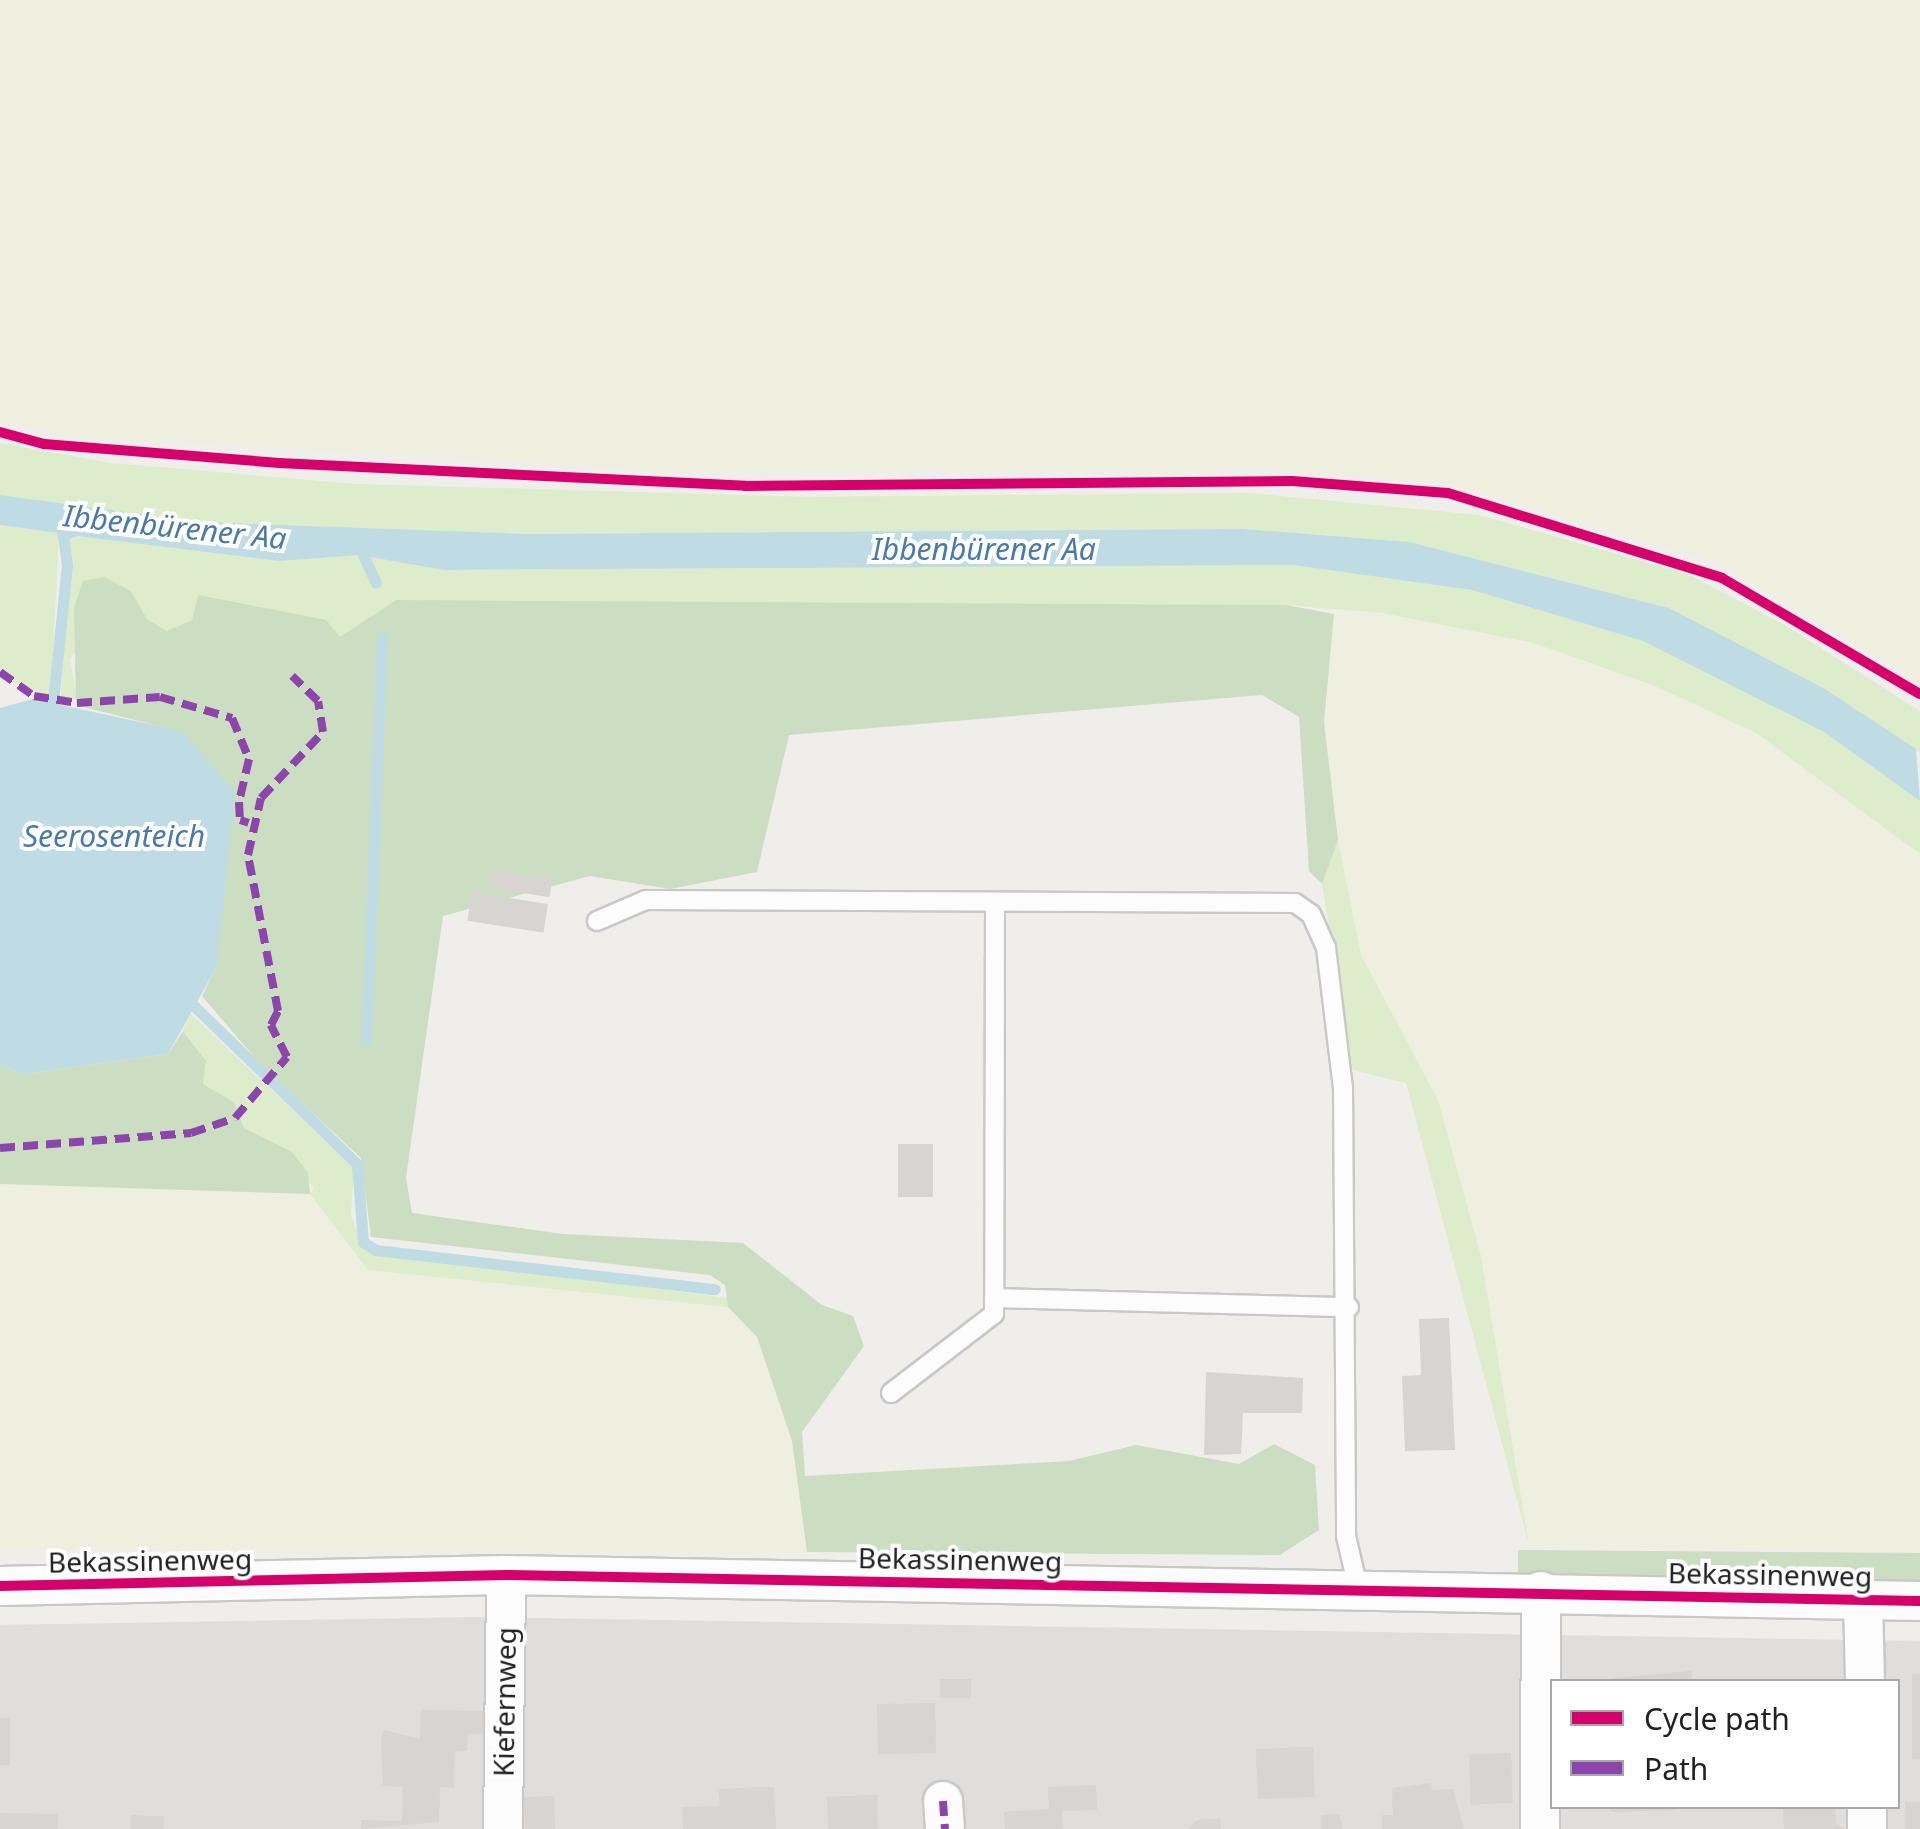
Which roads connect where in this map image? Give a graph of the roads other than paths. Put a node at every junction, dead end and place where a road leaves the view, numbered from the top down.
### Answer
1 (995, 902) junction
2 (597, 921) dead end
3 (994, 1298) junction
4 (1349, 1307) junction
5 (892, 1393) dead end
6 (506, 1574) junction
7 (0, 1586) edge
8 (1358, 1588) junction
9 (1540, 1591) junction
10 (1864, 1599) junction
11 (1920, 1601) edge
12 (1865, 1679) edge
13 (503, 1829) edge
14 (1540, 1829) edge

1 - 2 lane
1 - 3 lane
1 - 4 lane
3 - 4 lane
3 - 5 lane
4 - 8 lane
6 - 7 street, Bekassinenweg
6 - 8 street, Bekassinenweg
6 - 13 street, Kiefernweg
8 - 9 street, Bekassinenweg
9 - 10 street, Bekassinenweg
9 - 14 street
10 - 11 street, Bekassinenweg
10 - 12 street

